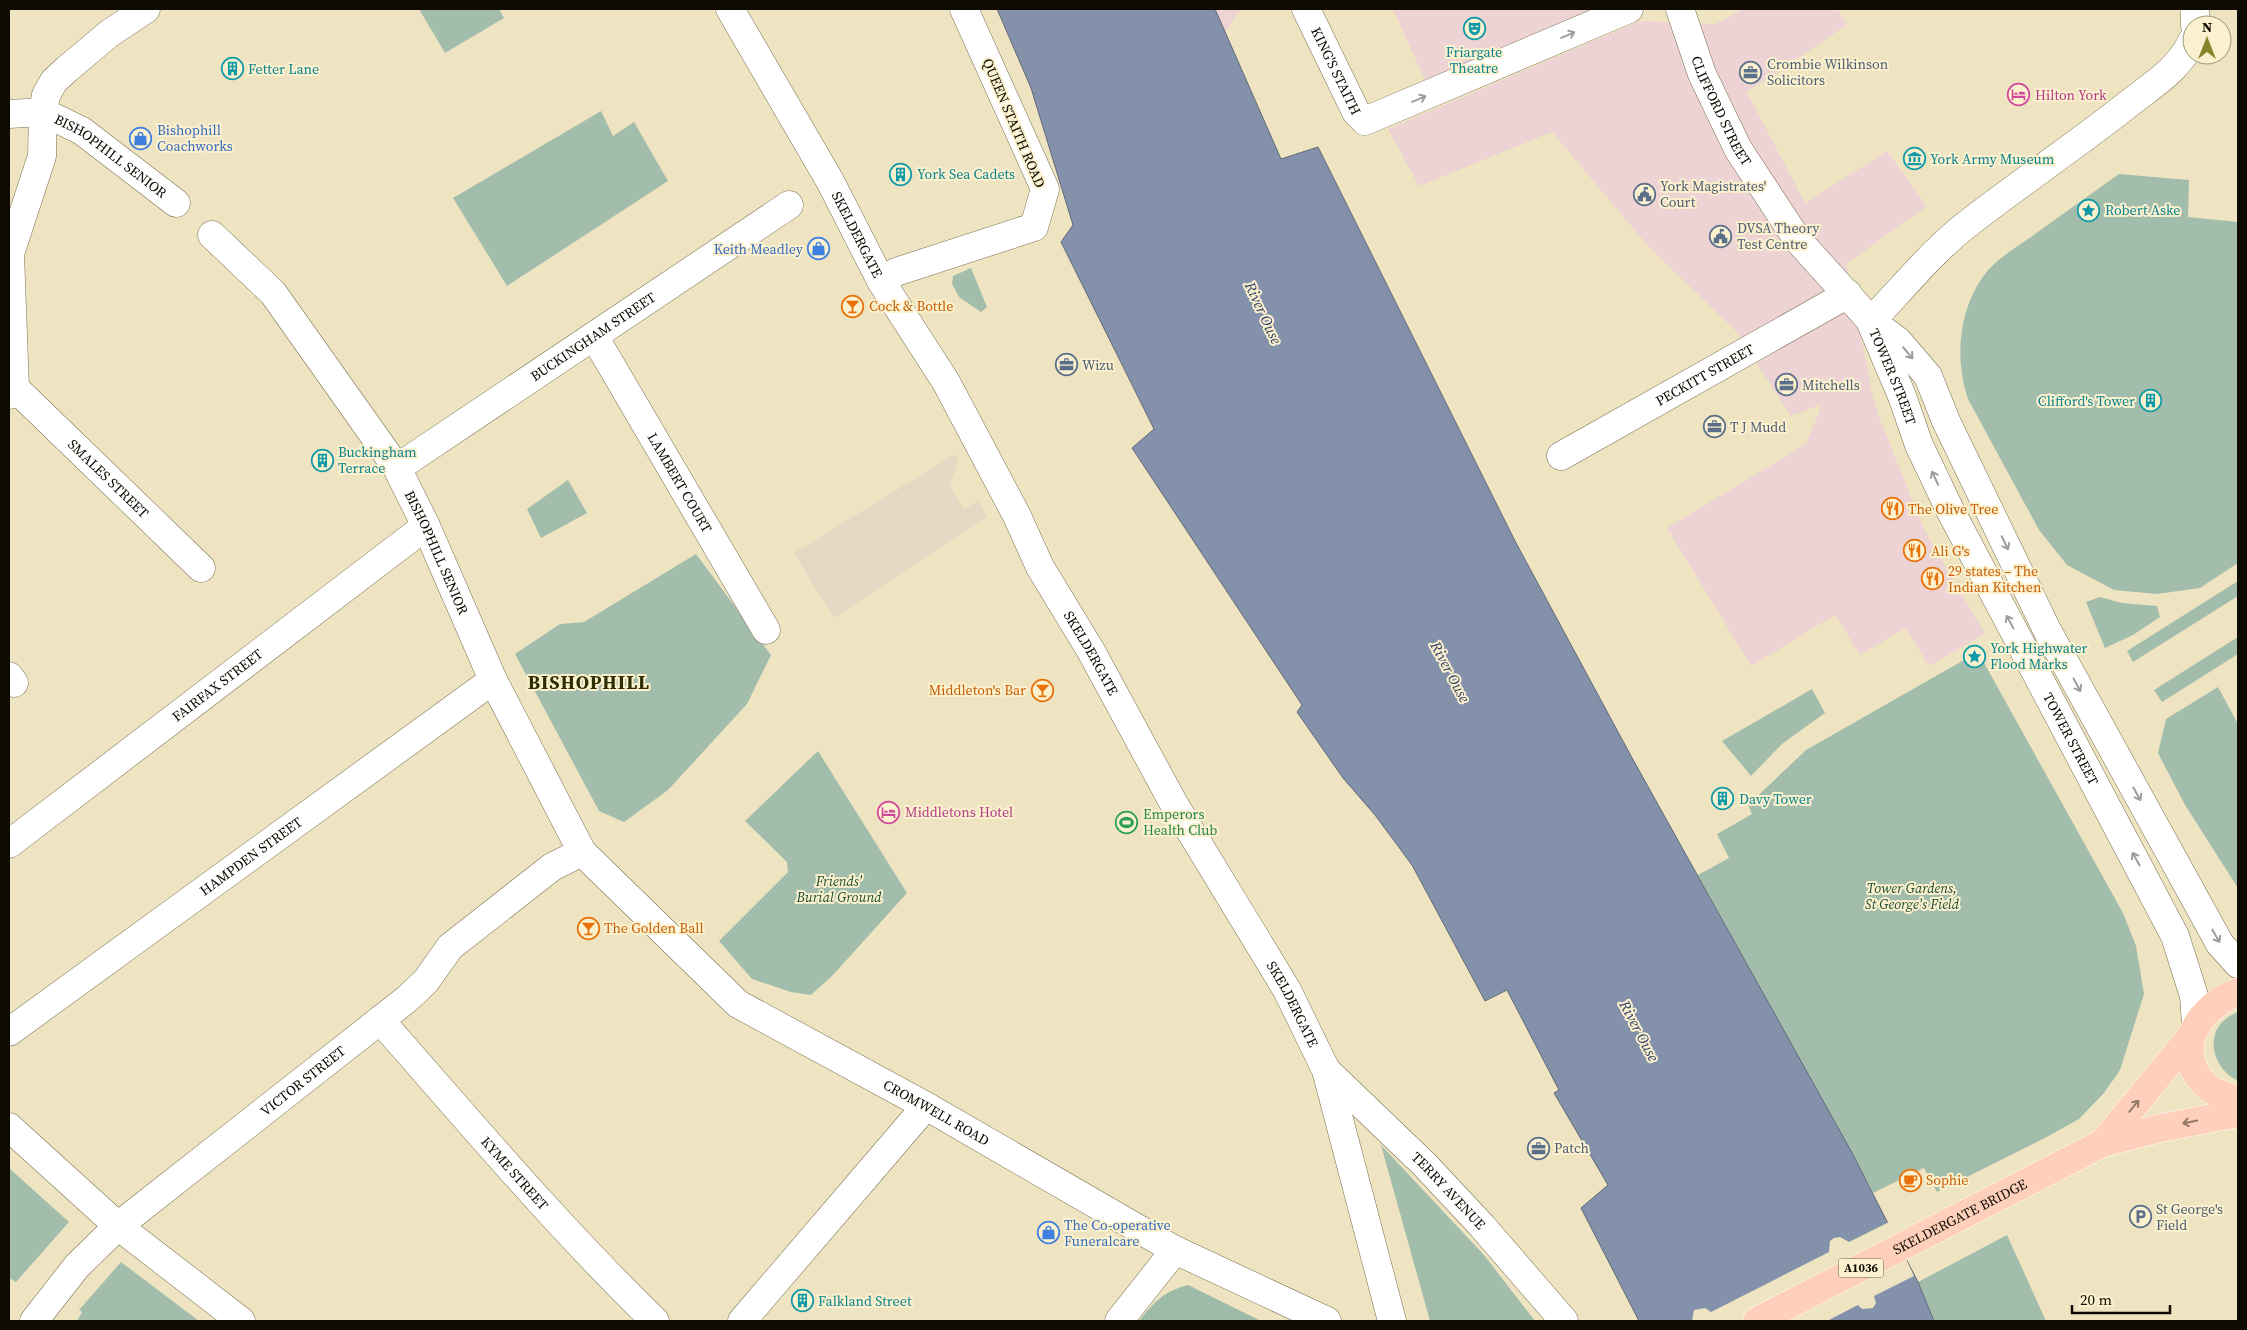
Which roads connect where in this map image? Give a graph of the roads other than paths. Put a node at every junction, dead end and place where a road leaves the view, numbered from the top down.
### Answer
1 (146, 9) edge
2 (730, 9) edge
3 (964, 9) edge
4 (1306, 9) edge
5 (1629, 9) edge
6 (1680, 9) edge
7 (2182, 57) edge
8 (44, 104) junction
9 (9, 114) edge
10 (176, 202) dead end
11 (789, 205) dead end
12 (212, 235) dead end
13 (881, 281) junction
14 (1848, 294) junction
15 (1871, 321) junction
16 (594, 336) junction
17 (12, 391) edge
18 (1560, 456) dead end
19 (397, 468) junction
20 (426, 526) junction
21 (201, 568) dead end
22 (766, 630) dead end
23 (493, 680) junction
24 (9, 844) edge
25 (582, 852) junction
26 (2238, 964) edge
27 (2238, 992) edge
28 (380, 1020) junction
29 (2194, 1030) junction
30 (9, 1032) edge
31 (1326, 1070) junction
32 (2238, 1100) edge
33 (926, 1106) junction
34 (2238, 1113) edge
35 (9, 1127) edge
36 (2103, 1143) junction
37 (118, 1226) junction
38 (1175, 1250) junction
39 (34, 1321) edge
40 (241, 1321) edge
41 (655, 1321) edge
42 (742, 1321) edge
43 (1118, 1321) edge
44 (1326, 1321) edge
45 (1392, 1321) edge
46 (1564, 1321) edge
47 (1756, 1321) edge

1 - 8 street
2 - 13 street, SKELDERGATE
3 - 13 street, QUEEN STAITH ROAD
4 -> 5 street, KING'S STAITH
6 - 14 street, CLIFFORD STREET
7 - 15 street, TOWER STREET
8 - 9 street
8 - 10 street, BISHOPHILL SENIOR
8 - 17 street
11 - 16 street, BUCKINGHAM STREET
12 - 19 street, BISHOPHILL SENIOR
13 - 31 street, SKELDERGATE
14 - 15 street, CLIFFORD STREET
14 - 18 street, PECKITT STREET
15 -> 26 street, TOWER STREET
29 -> 15 street, TOWER STREET
16 - 19 street, BUCKINGHAM STREET
16 - 22 street, LAMBERT COURT
17 - 21 street, SMALES STREET
19 - 20 street, BISHOPHILL SENIOR
20 - 23 street, BISHOPHILL SENIOR
20 - 24 street, FAIRFAX STREET
23 - 25 street, BISHOPHILL SENIOR
23 - 30 street, HAMPDEN STREET
25 - 28 street, VICTOR STREET
25 - 33 street, CROMWELL ROAD
27 - 29 main road, A1036
28 - 37 street, VICTOR STREET
28 - 41 street, KYME STREET
29 - 32 main road
36 -> 29 main road, A1036
31 - 45 street, SKELDERGATE
31 - 46 street, TERRY AVENUE
33 - 38 street, CROMWELL ROAD
33 - 42 street
34 -> 36 main road, A1036
35 - 37 street
36 - 47 main road, SKELDERGATE BRIDGE / A1036
37 - 39 street, VICTOR STREET
37 - 40 street
38 - 43 street
38 - 44 street, CROMWELL ROAD

